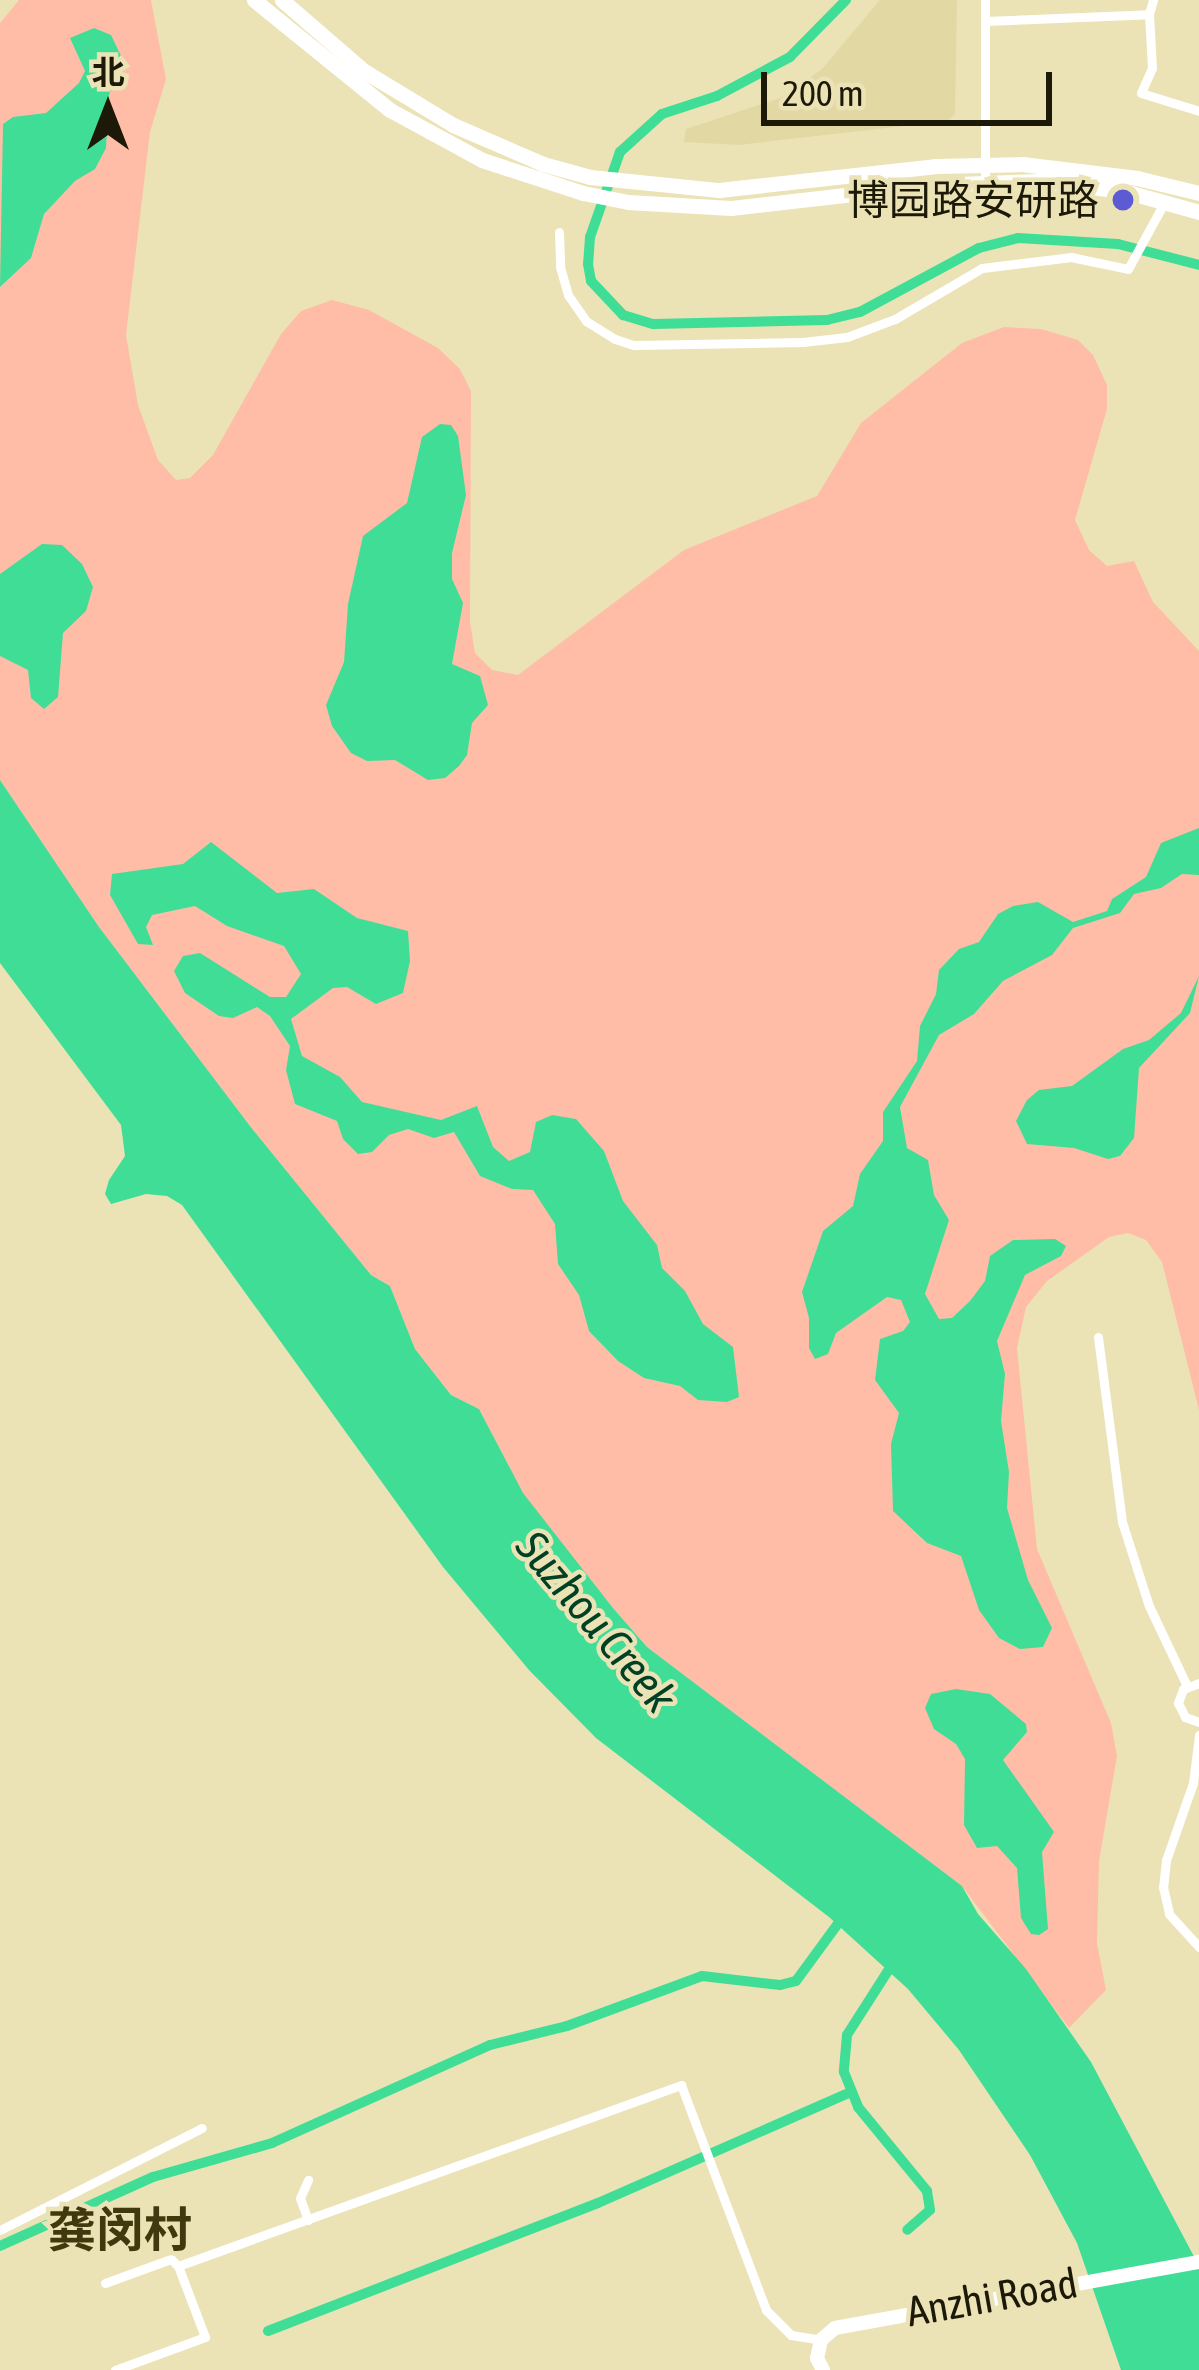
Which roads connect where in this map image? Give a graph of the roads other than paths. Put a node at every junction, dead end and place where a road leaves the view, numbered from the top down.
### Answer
1 (254, 0) edge
2 (282, 0) edge
3 (985, 0) edge
4 (996, 0) edge
5 (1153, 0) edge
6 (1149, 14) junction
7 (985, 21) junction
8 (1199, 111) edge
9 (984, 164) junction
10 (985, 182) junction
11 (586, 185) junction
12 (1199, 193) edge
13 (630, 194) junction
14 (1165, 202) junction
15 (1199, 212) edge
16 (559, 232) dead end
17 (1098, 1337) dead end
18 (1193, 1684) edge
19 (1199, 1722) edge
20 (1199, 1735) edge
21 (1196, 1945) edge
22 (202, 2128) dead end
23 (308, 2180) dead end
24 (308, 2220) junction
25 (0, 2230) edge
26 (1199, 2262) edge
27 (178, 2266) junction
28 (105, 2283) dead end
29 (821, 2340) junction
30 (115, 2370) edge
31 (823, 2370) edge

1 - 11 main road
2 - 11 main road
3 - 4 street
3 - 7 street
5 - 6 street
6 - 7 street
6 - 8 street
7 - 9 street
9 - 10 street
9 - 12 main road
9 - 13 main road
10 - 13 main road
10 - 14 main road
11 - 13 main road
14 - 15 main road
14 - 16 street
17 - 18 street
18 - 19 street
19 - 20 street
20 - 21 street
22 - 25 street
23 - 24 street
24 - 27 street
24 - 29 street
26 - 29 street, Anzhi Road
27 - 28 street
27 - 30 street
29 - 31 street

